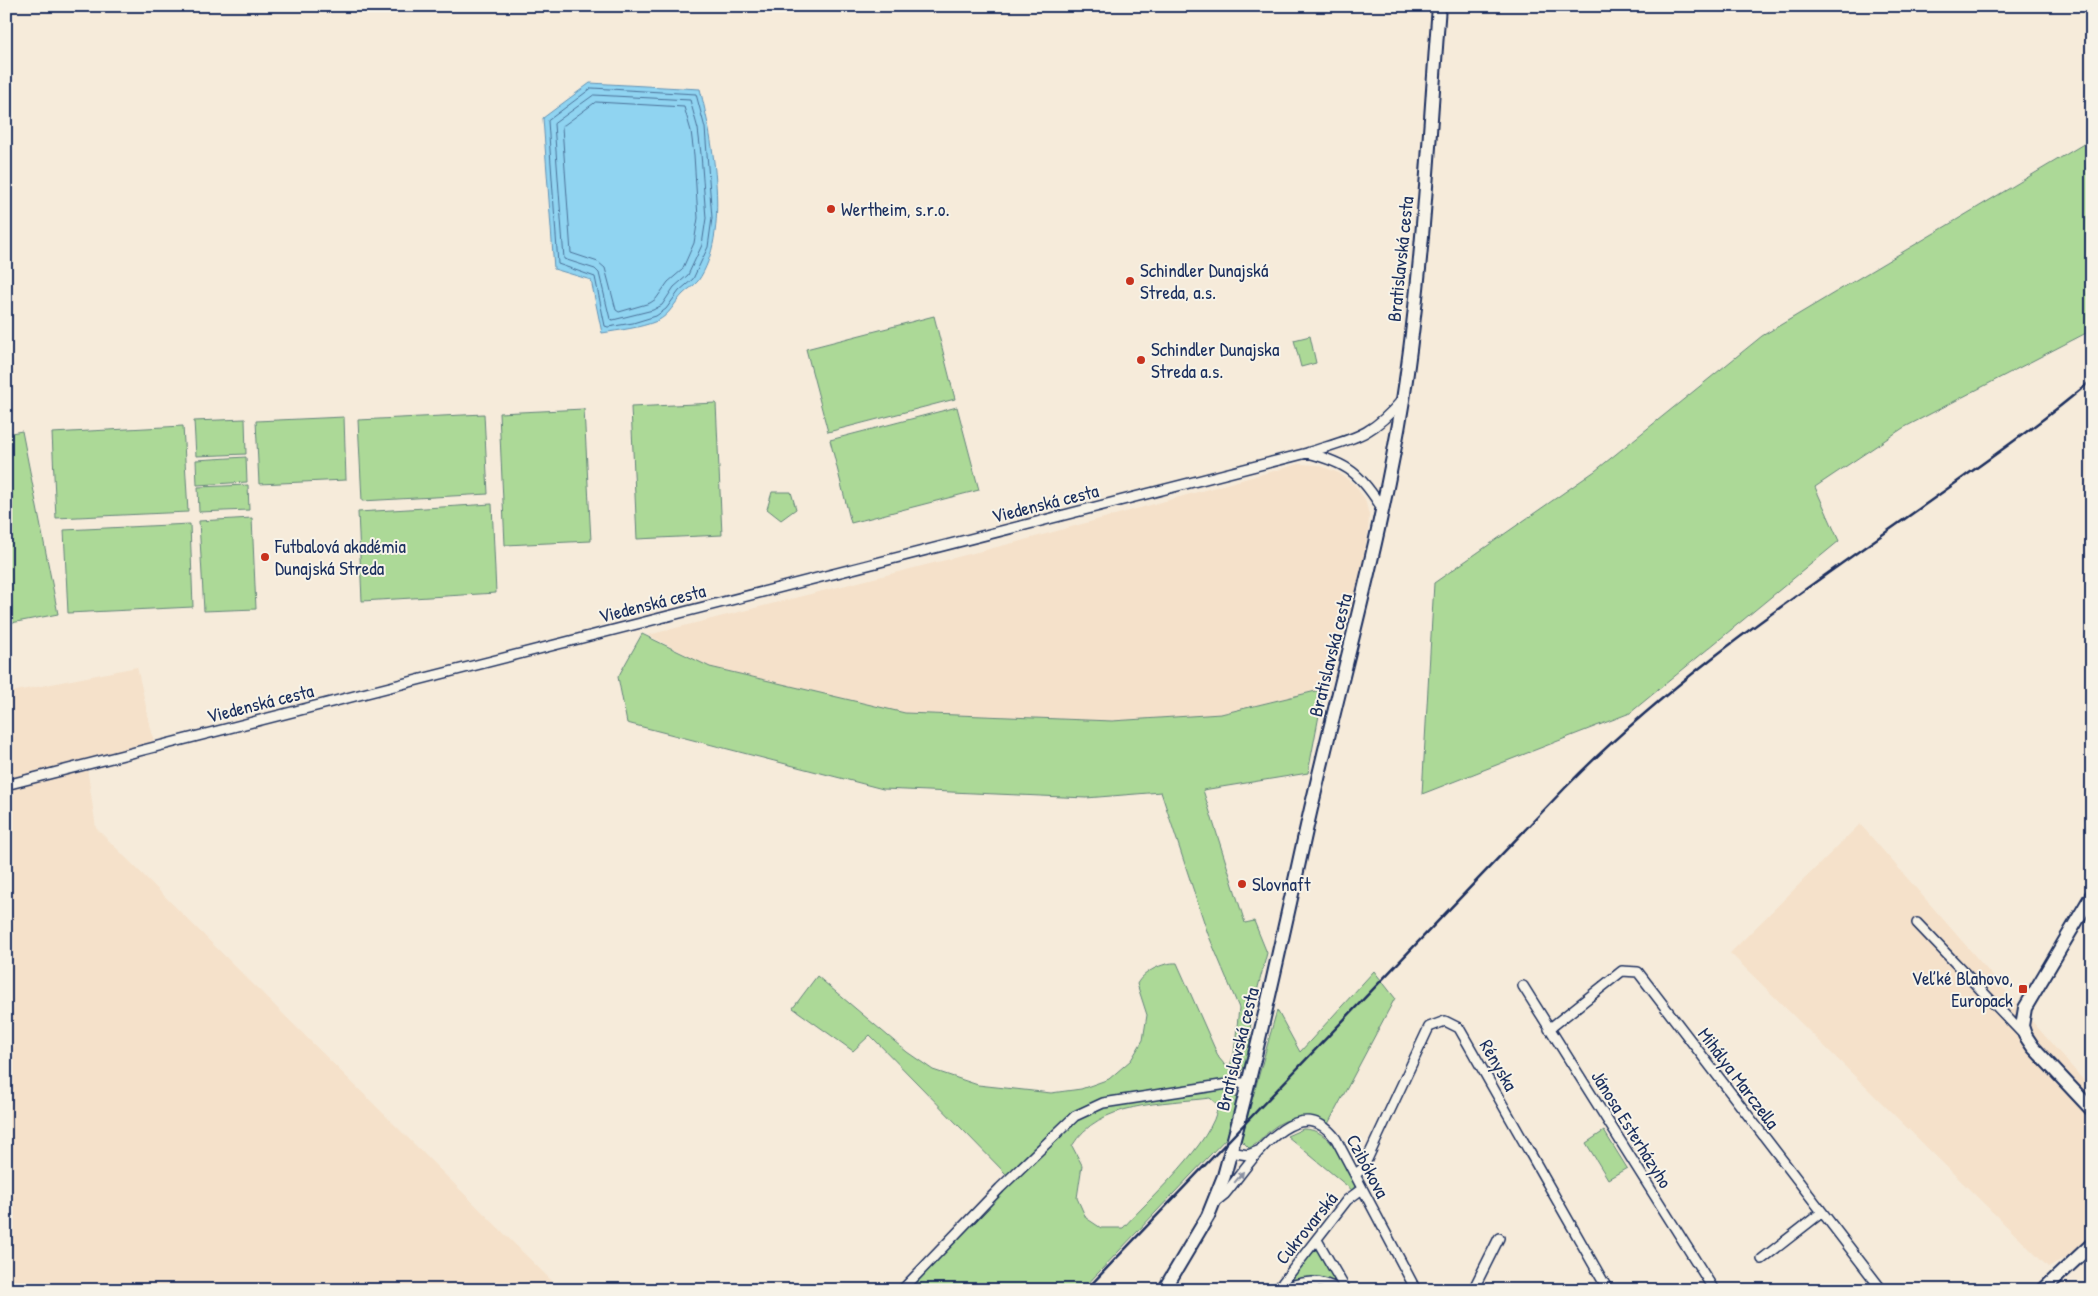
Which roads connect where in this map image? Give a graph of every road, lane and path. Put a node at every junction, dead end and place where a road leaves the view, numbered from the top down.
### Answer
1 (1438, 6) edge
2 (1403, 399) junction
3 (1306, 453) junction
4 (1383, 510) junction
5 (6, 785) edge
6 (2092, 895) edge
7 (1917, 923) dead end
8 (1523, 986) dead end
9 (1549, 1029) junction
10 (2025, 1035) junction
11 (1247, 1083) junction
12 (2092, 1110) edge
13 (1262, 1149) junction
14 (1230, 1152) junction
15 (1356, 1174) junction
16 (1362, 1189) junction
17 (1214, 1202) junction
18 (1821, 1213) junction
19 (1500, 1238) dead end
20 (1317, 1240) junction
21 (2092, 1245) edge
22 (1762, 1259) dead end
23 (1605, 1288) edge
24 (902, 1290) edge
25 (1164, 1290) edge
26 (1277, 1290) edge
27 (1281, 1290) edge
28 (1338, 1290) edge
29 (1346, 1290) edge
30 (1416, 1290) edge
31 (1473, 1290) edge
32 (1714, 1290) edge
33 (1882, 1290) edge
34 (2043, 1290) edge

1 - 2 street, Bratislavská cesta
2 - 3 street, Viedenská cesta
2 - 4 street, Bratislavská cesta
3 - 4 street, Viedenská cesta
3 - 5 street, Viedenská cesta
4 - 11 street, Bratislavská cesta
6 - 10 street
7 - 10 street
8 - 9 street, Jánosa Esterházyho
9 - 18 street, Mihálya Marczella
9 - 32 street, Jánosa Esterházyho
10 - 12 street
11 - 14 street, Bratislavská cesta
11 - 24 street
13 - 14 street
13 - 15 street, Czibókova
17 -> 13 street, Czibókova
14 - 17 street, Bratislavská cesta
15 - 16 street, Czibókova
15 - 23 street, Rényska
16 - 20 street, Cukrovarská
16 - 30 street, Czibókova
17 - 25 street, Bratislavská cesta
18 - 22 street
18 - 33 street, Mihálya Marczella
19 - 31 street
20 - 26 street, Cukrovarská
20 - 29 street
21 - 34 street
27 - 28 street

